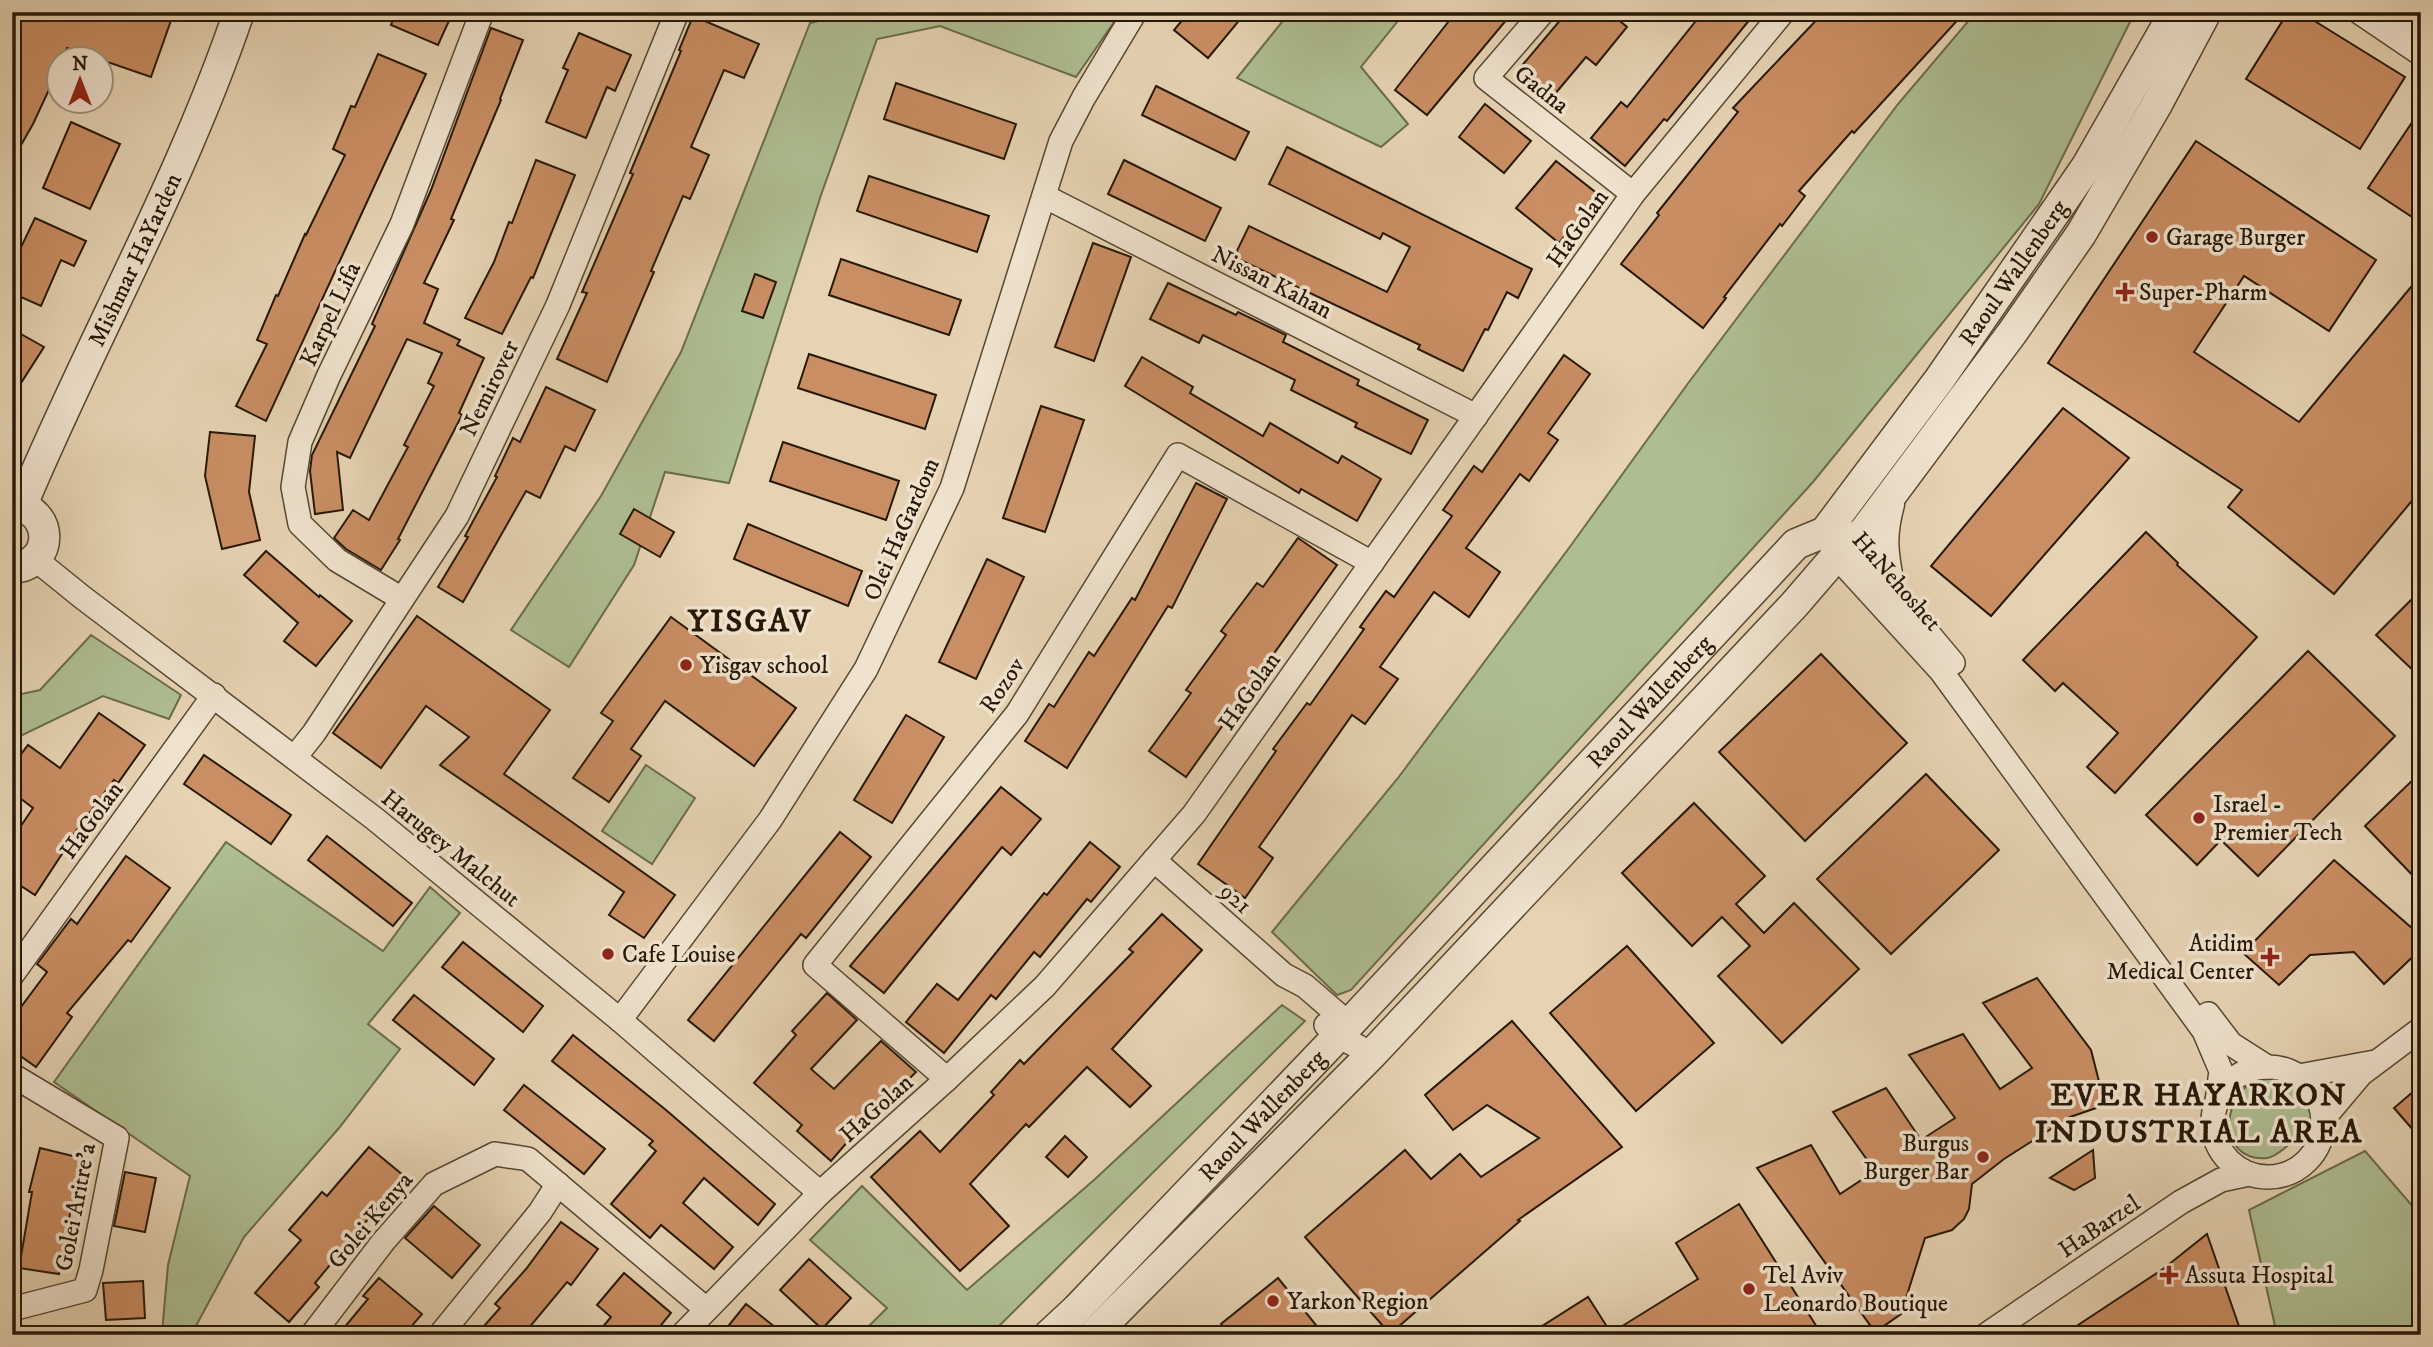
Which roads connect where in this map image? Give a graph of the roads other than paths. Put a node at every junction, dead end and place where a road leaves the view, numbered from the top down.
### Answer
1 (239, 12) edge
2 (482, 12) edge
3 (677, 12) edge
4 (1135, 12) edge
5 (1544, 12) edge
6 (1783, 12) edge
7 (2175, 12) edge
8 (2206, 12) edge
9 (2359, 12) edge
10 (2395, 12) edge
11 (2421, 29) edge
12 (2421, 54) edge
13 (1633, 194) junction
14 (1044, 196) junction
15 (1476, 416) junction
16 (1890, 499) junction
17 (17, 505) edge
18 (1837, 542) junction
19 (1372, 563) junction
20 (24, 564) edge
21 (1889, 586) junction
22 (402, 599) junction
23 (214, 695) junction
24 (295, 757) junction
25 (1154, 860) junction
26 (12, 975) edge
27 (620, 1020) junction
28 (2421, 1029) edge
29 (1343, 1030) junction
30 (1372, 1054) junction
31 (2378, 1061) junction
32 (2267, 1067) junction
33 (12, 1075) edge
34 (2299, 1076) junction
35 (947, 1079) junction
36 (2217, 1102) junction
37 (2323, 1119) junction
38 (2249, 1174) junction
39 (558, 1184) junction
40 (820, 1193) junction
41 (12, 1309) edge
42 (706, 1309) junction
43 (312, 1335) edge
44 (440, 1335) edge
45 (682, 1335) edge
46 (1049, 1335) edge
47 (1093, 1335) edge
48 (1986, 1335) edge

1 - 17 street, Mishmar HaYarden
2 - 22 street, Karpel Lifa
3 - 22 street, Nemirover
4 - 14 street, Olei HaGardom
5 - 13 street, Gadna
6 - 13 street, HaGolan
7 - 18 street, Raoul Wallenberg
8 - 16 street, Raoul Wallenberg
9 - 12 street
10 - 11 street
13 - 15 street, HaGolan
14 - 15 street, Nissan Kahan
14 - 27 street, Olei HaGardom
15 - 19 street, HaGolan
16 - 18 street, Raoul Wallenberg
16 - 21 street
17 - 20 street
18 - 21 street, HaNehoshet
18 - 29 street, Raoul Wallenberg
18 - 30 street, Raoul Wallenberg
18 - 36 street, HaNehoshet
19 - 25 street, HaGolan
19 - 35 street, Rozov
20 - 23 street, Harugey Malchut
21 - 32 street, HaNehoshet
22 - 24 street, Nemirover
23 - 24 street, Harugey Malchut
23 - 26 street, HaGolan
24 - 27 street, Harugey Malchut
25 - 29 street, 921
25 - 35 street, HaGolan
27 - 40 street, Harugey Malchut
28 - 31 street
29 - 30 street
29 - 46 street, Raoul Wallenberg
30 - 47 street, Raoul Wallenberg
31 - 34 street
31 - 37 street
32 - 34 street
32 - 36 street
33 - 41 street, Golei Aritre'a
34 - 37 street
35 - 40 street, HaGolan
36 - 38 street
37 - 38 street
38 - 48 street, HaBarzel
39 - 42 street, Golei Kenya
39 - 43 street, Golei Kenya
39 - 44 street
40 - 42 street, HaGolan
42 - 45 street, HaGolan

